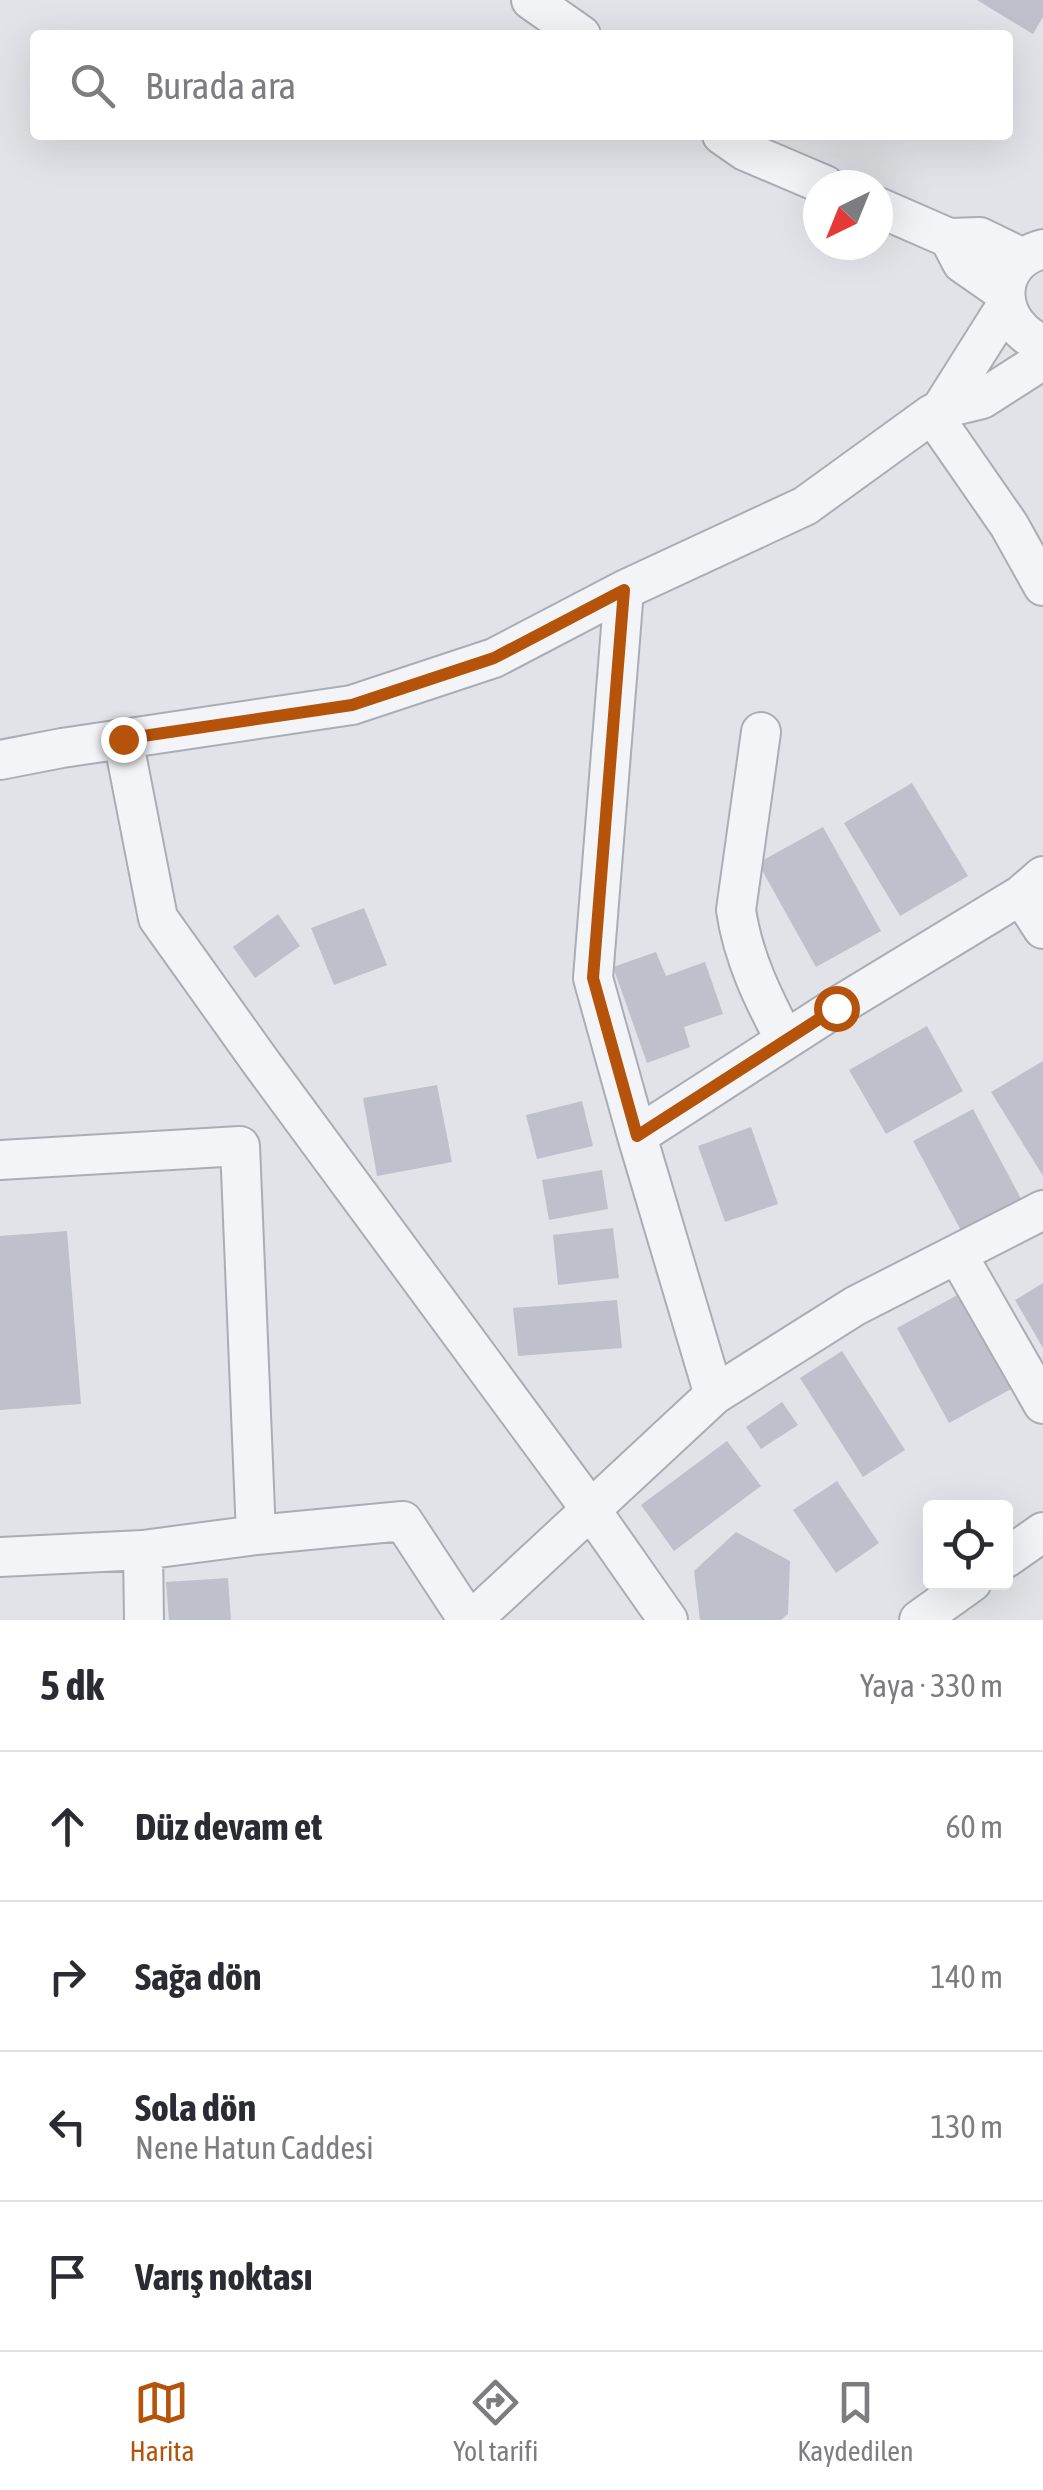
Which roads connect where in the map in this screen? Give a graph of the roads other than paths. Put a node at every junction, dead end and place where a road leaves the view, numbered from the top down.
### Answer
1 (531, 0) edge
2 (573, 30) edge
3 (729, 140) edge
4 (803, 175) edge
5 (893, 213) edge
6 (950, 238) junction
7 (1033, 253) edge
8 (1006, 299) junction
9 (1043, 344) edge
10 (1043, 360) edge
11 (936, 412) junction
12 (1043, 586) edge
13 (624, 590) junction
14 (762, 732) dead end
15 (123, 739) junction
16 (0, 760) edge
17 (1032, 886) edge
18 (1043, 929) edge
19 (786, 1040) junction
20 (637, 1136) junction
21 (0, 1160) edge
22 (1043, 1210) edge
23 (957, 1254) junction
24 (714, 1394) junction
25 (1043, 1404) edge
26 (591, 1510) junction
27 (1043, 1532) edge
28 (256, 1535) junction
29 (143, 1550) junction
30 (1013, 1553) edge
31 (0, 1558) edge
32 (961, 1590) edge
33 (144, 1620) edge
34 (470, 1620) edge
35 (668, 1620) edge
36 (919, 1620) edge

1 - 2 street
3 - 4 street
5 - 6 street
6 - 7 street
6 - 8 street
7 - 8 street
8 - 9 street
8 - 11 street
10 - 11 street
11 - 12 street
11 - 13 street
13 - 15 street
13 - 20 street
14 - 19 street
15 - 16 street
15 - 26 street
17 - 18 street
17 - 19 street
19 - 20 street
20 - 24 street
21 - 28 street
22 - 23 street
23 - 24 street
23 - 25 street
24 - 26 street
26 - 34 street
26 - 35 street
27 - 30 street
28 - 29 street
28 - 34 street
29 - 31 street
29 - 33 street
32 - 36 street

